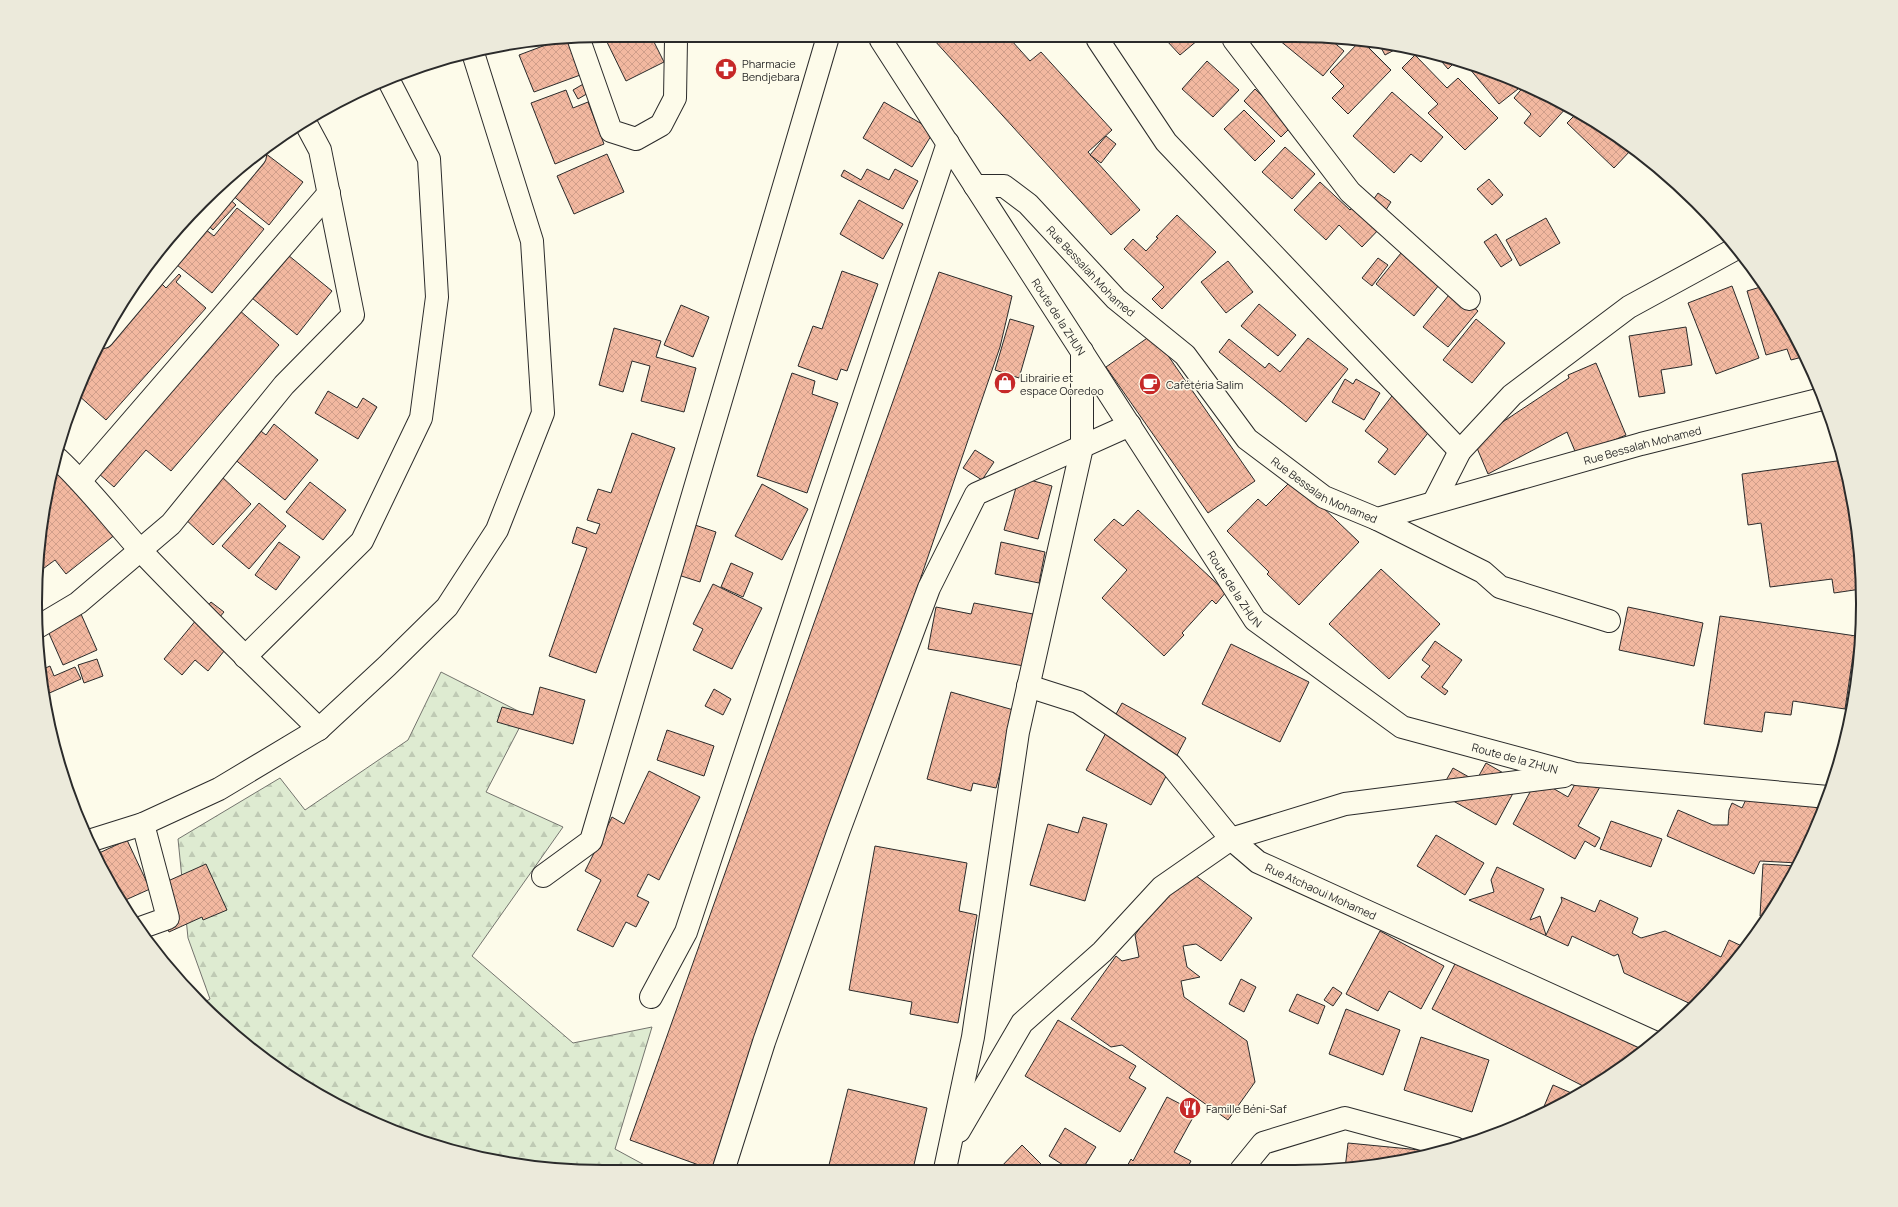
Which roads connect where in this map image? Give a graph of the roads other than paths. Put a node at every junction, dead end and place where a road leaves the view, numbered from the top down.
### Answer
1 (676, 42) edge
2 (826, 42) edge
3 (882, 42) edge
4 (1099, 42) edge
5 (1236, 42) edge
6 (580, 43) edge
7 (474, 57) edge
8 (391, 84) edge
9 (308, 127) edge
10 (948, 143) junction
11 (236, 179) edge
12 (975, 186) junction
13 (329, 193) junction
14 (1731, 251) edge
15 (1469, 299) dead end
16 (124, 311) edge
17 (1082, 351) junction
18 (1817, 400) edge
19 (1130, 426) junction
20 (1082, 447) junction
21 (1460, 451) junction
22 (60, 461) edge
23 (81, 480) junction
24 (1434, 502) junction
25 (1377, 519) junction
26 (141, 550) junction
27 (1609, 621) dead end
28 (43, 624) edge
29 (245, 657) junction
30 (1028, 686) junction
31 (319, 729) junction
32 (1576, 774) junction
33 (1821, 796) edge
34 (143, 824) junction
35 (94, 839) edge
36 (1231, 839) junction
37 (543, 876) dead end
38 (145, 926) edge
39 (651, 997) dead end
40 (1648, 1039) edge
41 (1444, 1145) edge
42 (949, 1148) junction
43 (725, 1165) edge
44 (946, 1165) edge
45 (1245, 1165) edge

1 - 6 street
2 - 37 street
3 - 10 street, Route de la ZHUN
4 - 21 street
5 - 15 street
7 - 31 street
8 - 29 street
9 - 13 street
10 - 12 street, Route de la ZHUN
10 - 39 street
11 - 16 street
12 - 17 street, Route de la ZHUN
12 - 25 street, Rue Bessalah Mohamed
13 - 23 street
13 - 26 street
14 - 21 street
17 - 19 street, Route de la ZHUN
17 - 20 street
18 - 24 street, Rue Bessalah Mohamed
19 - 20 street
19 - 32 street, Route de la ZHUN
20 - 30 street
20 - 43 street
21 - 24 street
22 - 23 street
23 - 26 street
24 - 25 street, Rue Bessalah Mohamed
25 - 27 street
26 - 28 street
26 - 29 street
29 - 31 street
30 - 36 street, Rue Atchaoui Mohamed
30 - 42 street
31 - 34 street
32 - 33 street, Route de la ZHUN
32 - 36 street
34 - 35 street
34 - 38 street
36 - 40 street, Rue Atchaoui Mohamed
36 - 42 street
41 - 45 street
42 - 44 street

